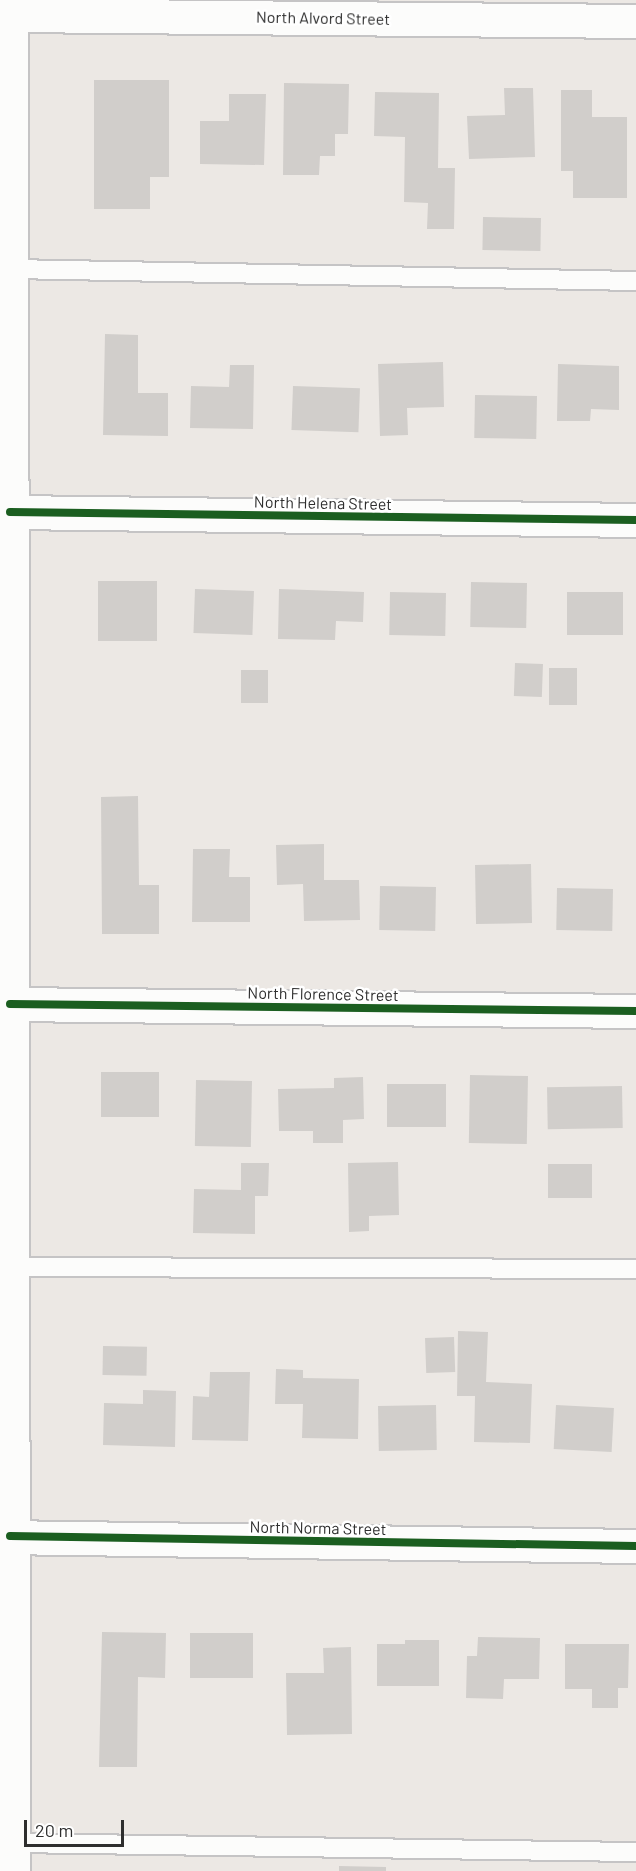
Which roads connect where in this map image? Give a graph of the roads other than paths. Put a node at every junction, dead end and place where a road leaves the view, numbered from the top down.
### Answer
1 (11, 8) edge
2 (636, 21) edge
3 (11, 269) junction
4 (636, 281) edge
5 (10, 512) junction
6 (636, 519) edge
7 (5, 1004) edge
8 (636, 1011) edge
9 (10, 1267) junction
10 (636, 1269) edge
11 (5, 1536) edge
12 (636, 1546) edge
13 (636, 1852) edge
14 (13, 1857) edge

1 - 2 main road, North Alvord Street
1 - 3 main road
3 - 4 lane
3 - 5 main road
5 - 6 main road, North Helena Street
5 - 7 main road
7 - 8 main road, North Florence Street
7 - 9 main road
9 - 10 lane
9 - 11 main road
11 - 12 main road, North Norma Street
11 - 14 main road
13 - 14 lane

